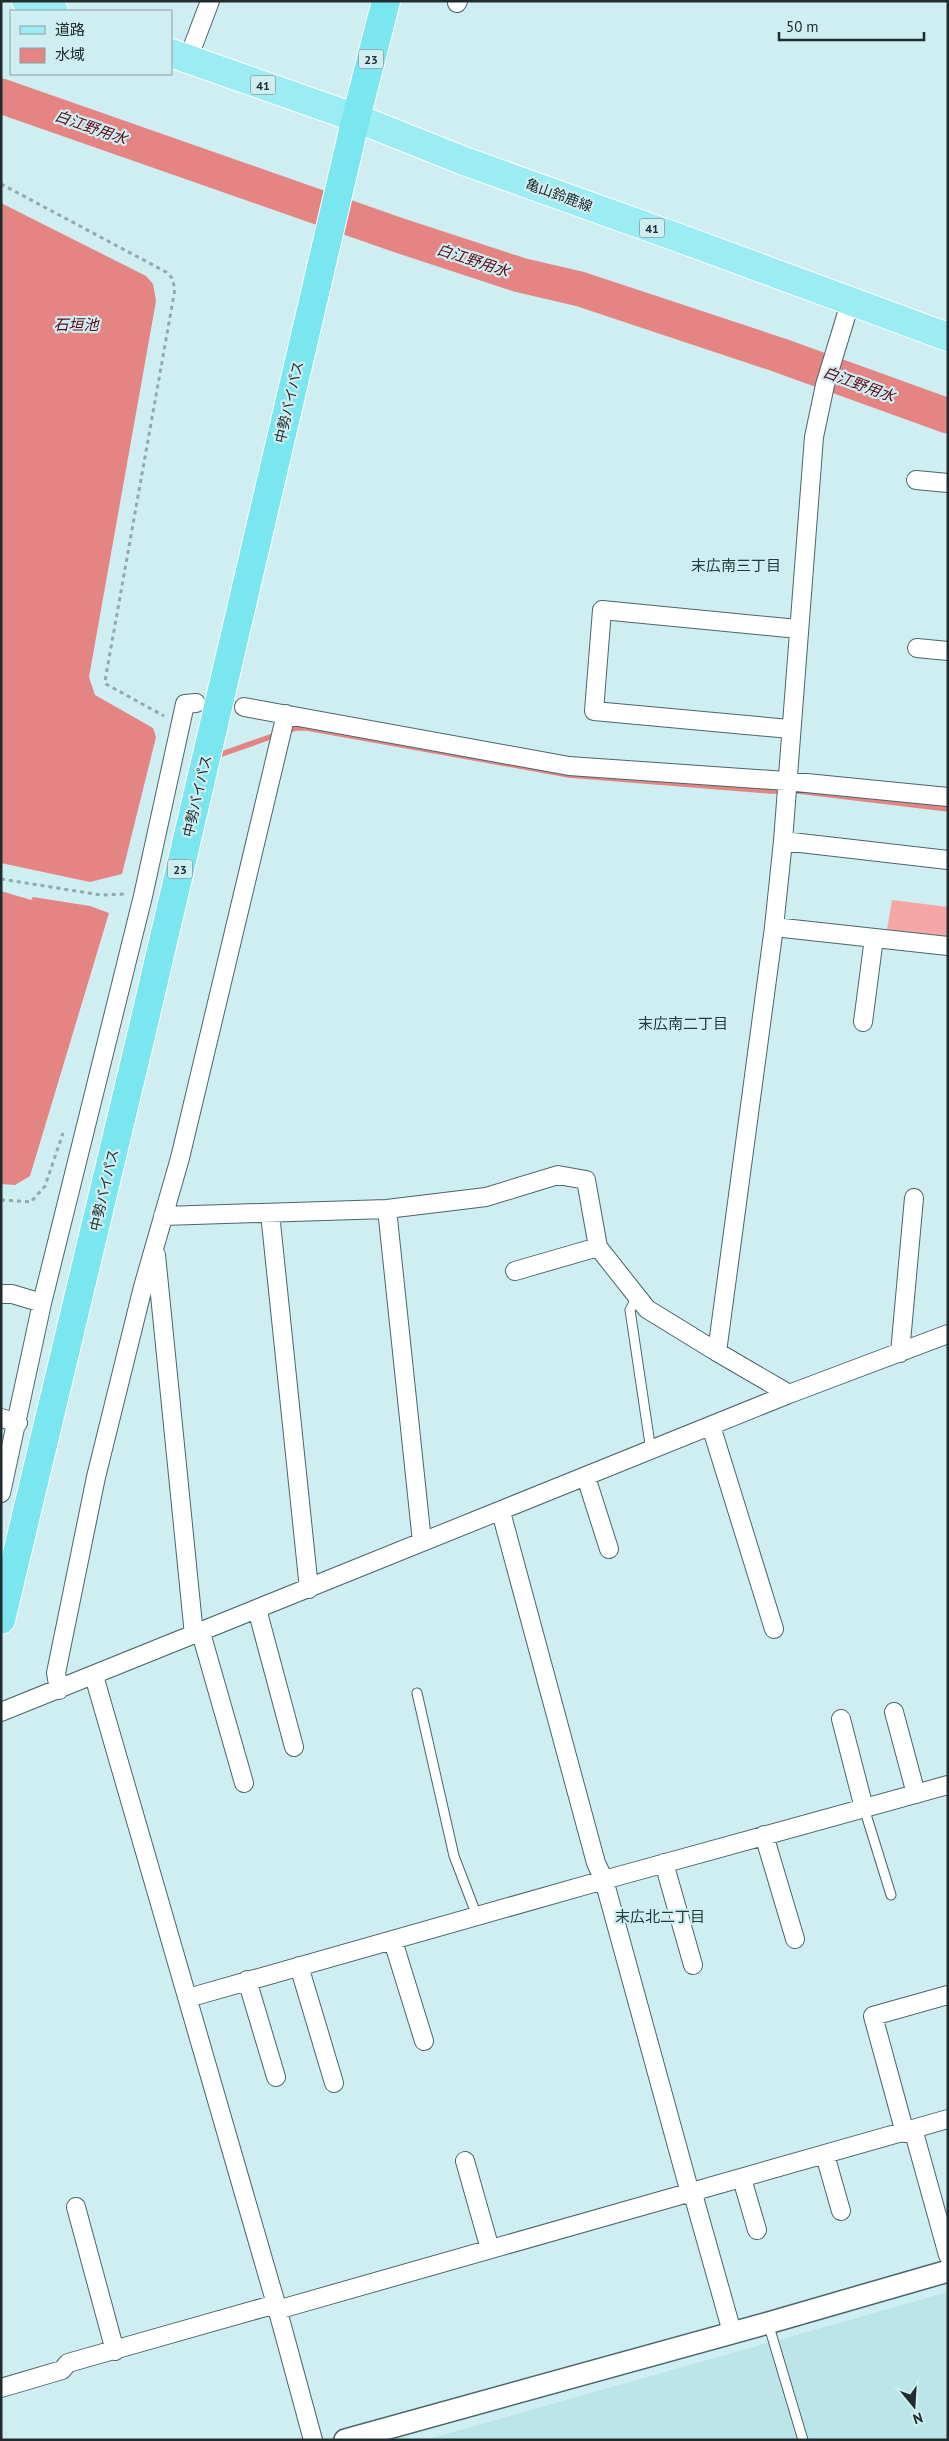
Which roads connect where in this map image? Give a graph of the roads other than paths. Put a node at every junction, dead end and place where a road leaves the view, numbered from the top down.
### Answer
1 (26, 1) edge
2 (210, 1) edge
3 (386, 1) edge
4 (51, 10) edge
5 (180, 56) edge
6 (356, 118) junction
7 (850, 303) junction
8 (948, 337) edge
9 (916, 480) dead end
10 (948, 483) edge
11 (798, 629) junction
12 (917, 648) dead end
13 (948, 651) edge
14 (196, 703) dead end
15 (244, 707) dead end
16 (286, 714) junction
17 (790, 729) junction
18 (786, 780) junction
19 (948, 797) edge
20 (783, 841) junction
21 (948, 860) edge
22 (774, 927) junction
23 (874, 938) junction
24 (948, 946) edge
25 (863, 1022) dead end
26 (914, 1198) dead end
27 (387, 1210) junction
28 (270, 1213) junction
29 (163, 1216) junction
30 (155, 1244) junction
31 (598, 1247) junction
32 (515, 1271) dead end
33 (1, 1294) edge
34 (637, 1297) junction
35 (42, 1303) junction
36 (948, 1334) edge
37 (717, 1352) junction
38 (900, 1353) junction
39 (789, 1394) junction
40 (10, 1420) edge
41 (711, 1426) junction
42 (651, 1451) junction
43 (586, 1477) junction
44 (1, 1492) edge
45 (502, 1512) junction
46 (422, 1542) junction
47 (609, 1549) dead end
48 (309, 1589) junction
49 (257, 1609) junction
50 (1, 1620) edge
51 (774, 1630) dead end
52 (197, 1634) junction
53 (94, 1676) junction
54 (59, 1690) junction
55 (417, 1693) dead end
56 (1, 1712) edge
57 (894, 1712) dead end
58 (841, 1719) dead end
59 (294, 1746) dead end
60 (244, 1783) dead end
61 (948, 1785) edge
62 (916, 1794) junction
63 (864, 1808) junction
64 (764, 1835) junction
65 (664, 1863) junction
66 (604, 1880) junction
67 (891, 1895) dead end
68 (477, 1916) junction
69 (794, 1939) dead end
70 (393, 1941) junction
71 (693, 1965) dead end
72 (299, 1966) junction
73 (247, 1980) junction
74 (948, 1995) edge
75 (188, 1998) junction
76 (424, 2041) dead end
77 (276, 2077) dead end
78 (334, 2083) dead end
79 (948, 2119) edge
80 (909, 2131) junction
81 (825, 2155) junction
82 (465, 2161) dead end
83 (742, 2179) junction
84 (690, 2193) junction
85 (76, 2207) dead end
86 (841, 2211) dead end
87 (757, 2230) dead end
88 (490, 2249) junction
89 (948, 2255) edge
90 (948, 2271) edge
91 (276, 2307) junction
92 (768, 2323) junction
93 (732, 2332) junction
94 (115, 2351) junction
95 (1, 2388) edge
96 (355, 2438) edge
97 (313, 2440) edge
98 (803, 2440) edge

1 - 4 main road
2 - 5 street
3 - 6 highway, 中勢バイパス / 23
5 - 6 main road, 亀山鈴鹿線 / 41
6 - 7 main road, 亀山鈴鹿線 / 41
6 - 50 highway, 中勢バイパス / 23
7 - 8 main road, 亀山鈴鹿線 / 41
7 - 11 street
9 - 10 street
11 - 17 street
11 - 17 street
12 - 13 street
14 - 35 street
15 - 16 street
16 - 18 street
16 - 29 street
17 - 18 street
18 - 19 street
18 - 20 street
20 - 21 street
20 - 22 street
22 - 23 street
22 - 37 street
23 - 24 street
23 - 25 street
26 - 38 street
27 - 28 street
27 - 31 street
27 - 46 street
28 - 29 street
28 - 48 street
29 - 30 street
30 - 52 street
30 - 54 street
31 - 32 street
31 - 34 street
33 - 35 street
34 - 37 street
34 - 42 lane
35 - 40 street
36 - 38 street
37 - 39 street
38 - 39 street
39 - 41 street
40 - 44 street
41 - 42 street
41 - 51 street
42 - 43 street
43 - 45 street
43 - 47 street
45 - 46 street
45 - 66 street
46 - 48 street
48 - 49 street
49 - 52 street
49 - 59 street
52 - 53 street
52 - 60 street
53 - 54 street
53 - 75 street
54 - 56 street
55 - 68 lane
57 - 62 street
58 - 63 street
61 - 62 street
62 - 63 street
63 - 64 street
63 - 67 lane
64 - 65 street
64 - 69 street
65 - 66 street
65 - 71 street
66 - 68 street
66 - 84 street
68 - 70 street
70 - 72 street
70 - 76 street
72 - 73 street
72 - 78 street
73 - 75 street
73 - 77 street
74 - 80 street
75 - 91 street
79 - 80 street
80 - 81 street
80 - 89 street
81 - 83 street
81 - 86 street
82 - 88 street
83 - 84 street
83 - 87 street
84 - 88 street
84 - 93 street
85 - 94 street
88 - 91 street
90 - 92 street
91 - 94 street
91 - 97 street
92 - 93 street
92 - 98 lane
93 - 96 street
94 - 95 street

